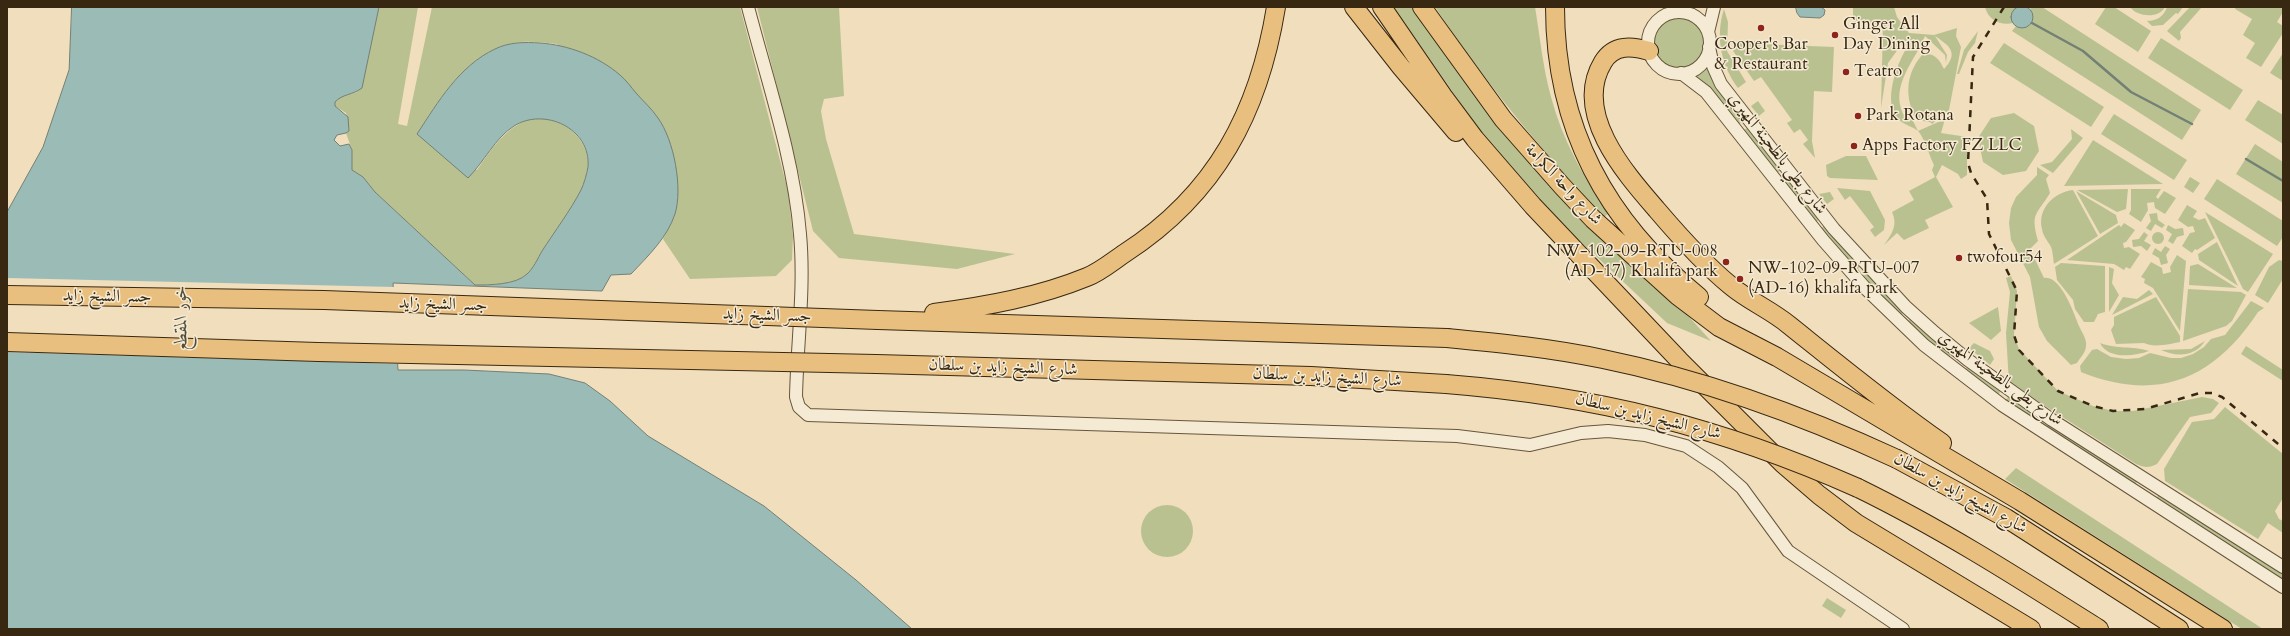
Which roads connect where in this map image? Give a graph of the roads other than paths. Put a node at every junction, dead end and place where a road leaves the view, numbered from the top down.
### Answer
1 (748, 7) edge
2 (1276, 7) edge
3 (1354, 7) edge
4 (1382, 7) edge
5 (1422, 7) edge
6 (1543, 7) edge
7 (1556, 7) edge
8 (1562, 7) edge
9 (1714, 7) edge
10 (1679, 9) edge
11 (1708, 32) junction
12 (1709, 47) junction
13 (1558, 50) junction
14 (1649, 52) junction
15 (1681, 74) junction
16 (1581, 149) junction
17 (1565, 242) junction
18 (7, 295) edge
19 (878, 320) junction
20 (7, 342) edge
21 (1777, 357) junction
22 (2148, 480) junction
23 (2139, 494) junction
24 (2020, 501) junction
25 (2283, 567) edge
26 (1937, 572) junction
27 (2283, 587) edge
28 (1903, 629) edge
29 (2007, 629) edge
30 (2031, 629) edge
31 (2099, 629) edge
32 (2179, 629) edge
33 (2223, 629) edge

1 - 28 street
2 - 19 highway
3 - 17 highway
4 - 17 highway, شارع واحة الكرامة
5 - 21 highway, شارع واحة الكرامة
6 - 16 highway
7 - 13 highway
8 - 13 highway
9 - 11 street
10 - 11 street
10 - 14 street
11 - 12 street
12 - 15 street
12 - 22 street, شارع بطي بالطحينة المهيري
13 - 16 highway
14 - 15 street
14 - 24 highway
15 - 23 street, شارع بطي بالطحينة المهيري
16 - 21 highway
17 - 26 highway, شارع الشيخ زايد بن سلطان
18 - 19 highway, جسر الشيخ زايد, bridge
19 - 32 highway, شارع الشيخ زايد بن سلطان, bridge
20 - 31 highway, شارع الشيخ زايد بن سلطان, bridge
21 - 24 highway, شارع الشيخ زايد بن سلطان
22 - 23 street
22 - 25 street, شارع بطي بالطحينة المهيري
23 - 27 street, شارع بطي بالطحينة المهيري
24 - 33 highway, شارع الشيخ زايد بن سلطان
26 - 29 highway
26 - 30 highway, شارع الشيخ زايد بن سلطان

